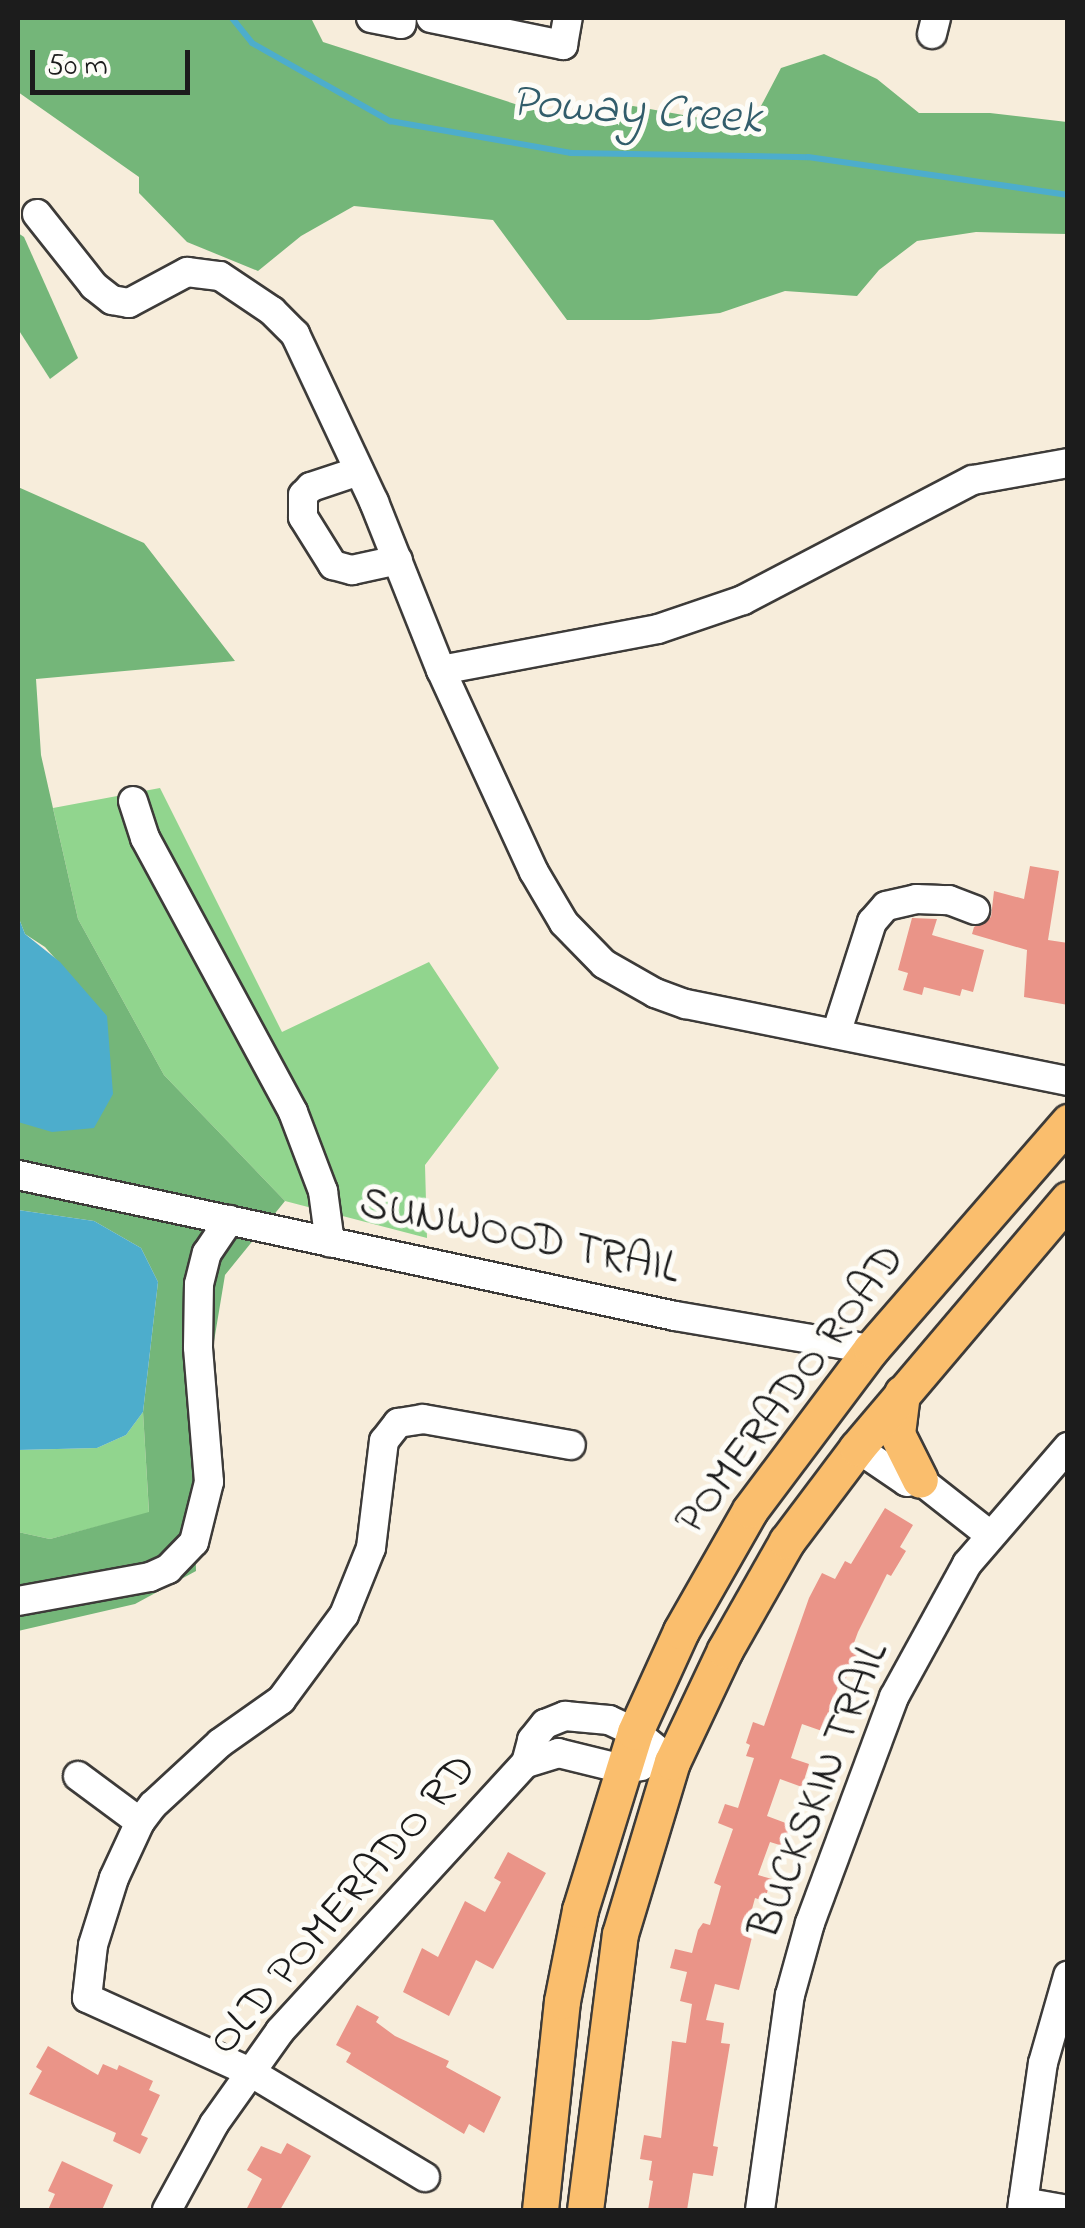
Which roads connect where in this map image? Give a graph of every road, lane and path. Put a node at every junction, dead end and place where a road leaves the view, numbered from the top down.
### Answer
1 (372, 18) edge
2 (402, 18) edge
3 (431, 18) edge
4 (568, 18) edge
5 (37, 214) dead end
6 (1068, 463) edge
7 (359, 471) junction
8 (400, 564) junction
9 (441, 670) junction
10 (133, 801) dead end
11 (975, 910) dead end
12 (836, 1034) junction
13 (1068, 1081) edge
14 (1068, 1122) edge
15 (18, 1176) edge
16 (1068, 1199) edge
17 (229, 1220) junction
18 (330, 1244) junction
19 (871, 1348) junction
20 (903, 1390) junction
21 (570, 1445) dead end
22 (1068, 1447) edge
23 (857, 1448) junction
24 (920, 1480) junction
25 (990, 1535) junction
26 (18, 1601) edge
27 (635, 1732) junction
28 (672, 1762) junction
29 (526, 1763) junction
30 (623, 1768) junction
31 (78, 1776) dead end
32 (140, 1822) junction
33 (1068, 1976) edge
34 (250, 2072) junction
35 (425, 2177) dead end
36 (1023, 2206) edge
37 (167, 2210) edge
38 (540, 2210) edge
39 (585, 2210) edge
40 (760, 2210) edge
41 (1068, 2210) edge

1 - 2 street
3 - 4 street
5 - 7 street
6 - 9 street
7 - 8 street
7 - 8 street
8 - 9 street
9 - 12 street
10 - 18 street, SUNWOOD TRAIL
11 - 12 street
12 - 13 street
14 - 19 main road, POMERADO ROAD
15 - 17 street
16 - 20 main road, POMERADO ROAD
17 - 18 street
17 - 26 street
18 - 19 street, SUNWOOD TRAIL
19 - 23 main road
19 - 27 main road, POMERADO ROAD
20 - 23 main road, POMERADO ROAD
20 - 24 main road
21 - 32 street
22 - 25 street, BUCKSKIN TRAIL
23 - 24 street
23 - 28 main road, POMERADO ROAD
24 - 25 street
25 - 40 street, BUCKSKIN TRAIL
27 - 28 street, OLD POMERADO RD
27 - 29 street, OLD POMERADO RD
27 - 30 main road, POMERADO ROAD
28 - 30 street, OLD POMERADO RD
28 - 39 main road, POMERADO ROAD
29 - 30 street, OLD POMERADO RD
29 - 34 street, OLD POMERADO RD
30 - 38 main road, POMERADO ROAD
31 - 32 street
32 - 34 street
33 - 36 street
34 - 35 street
34 - 37 street, OLD POMERADO RD
36 - 41 street

